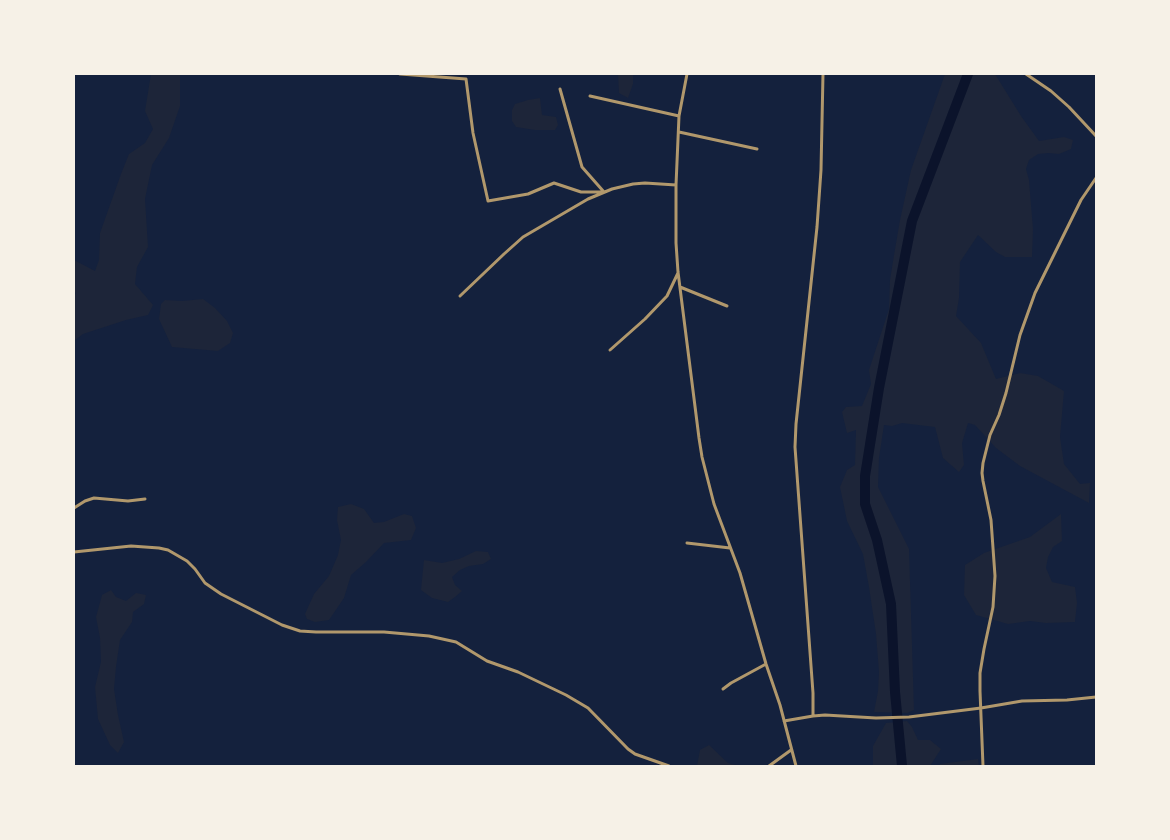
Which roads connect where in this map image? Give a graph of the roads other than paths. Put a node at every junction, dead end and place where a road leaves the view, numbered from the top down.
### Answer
1 (400, 74) edge
2 (687, 74) edge
3 (822, 74) edge
4 (1026, 74) edge
5 (560, 88) dead end
6 (590, 96) dead end
7 (679, 116) junction
8 (678, 132) junction
9 (1096, 136) edge
10 (757, 150) dead end
11 (1096, 178) edge
12 (676, 184) junction
13 (604, 192) junction
14 (678, 272) junction
15 (680, 287) junction
16 (460, 296) dead end
17 (727, 306) dead end
18 (610, 350) dead end
19 (145, 499) dead end
20 (74, 508) edge
21 (687, 543) dead end
22 (731, 548) junction
23 (74, 552) edge
24 (766, 664) junction
25 (723, 688) dead end
26 (1096, 697) edge
27 (981, 708) junction
28 (812, 716) junction
29 (784, 721) junction
30 (791, 750) junction
31 (669, 766) edge
32 (769, 766) edge
33 (796, 766) edge
34 (983, 766) edge

1 - 13 street
2 - 7 street
3 - 28 street
4 - 9 street
5 - 13 street
6 - 7 street
7 - 8 street
8 - 10 street
8 - 12 street
11 - 27 street
12 - 13 street
12 - 14 street
13 - 16 street
14 - 15 street
14 - 18 street
15 - 17 street
15 - 22 street
19 - 20 street
21 - 22 street
22 - 24 street
23 - 31 street
24 - 25 street
24 - 29 street
26 - 27 street
27 - 28 street
27 - 34 street
28 - 29 street
29 - 30 street
30 - 32 street
30 - 33 street

